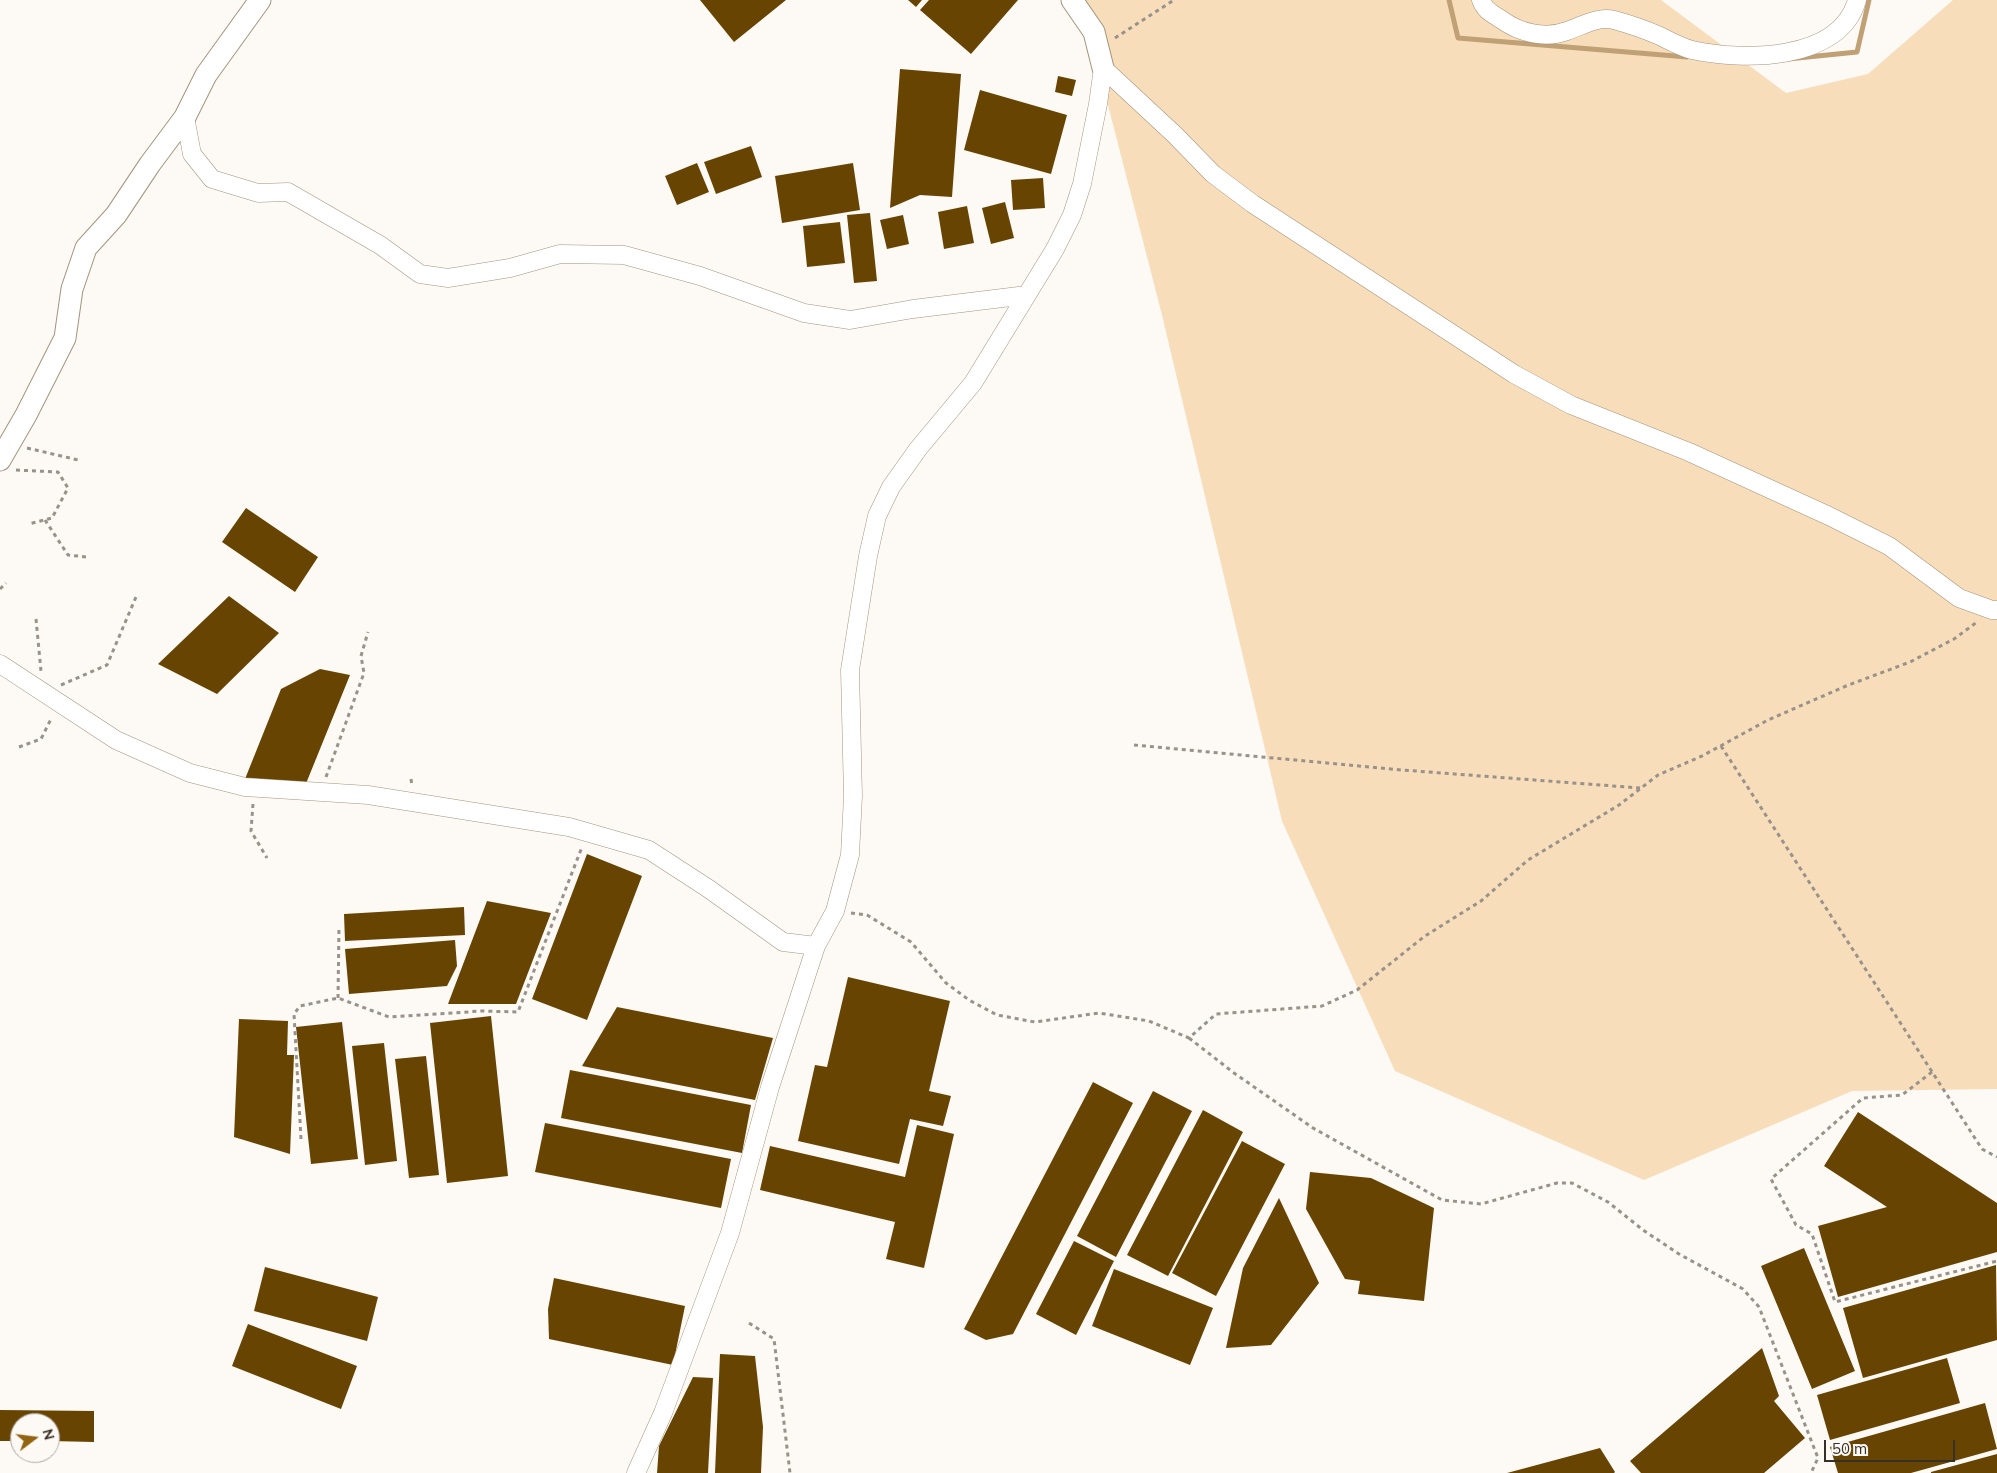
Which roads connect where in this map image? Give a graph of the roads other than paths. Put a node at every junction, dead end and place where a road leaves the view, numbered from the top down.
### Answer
1 (260, 0) edge
2 (1072, 0) edge
3 (1481, 0) edge
4 (1857, 0) edge
5 (1100, 58) junction
6 (186, 118) junction
7 (1028, 295) junction
8 (6, 458) edge
9 (1994, 610) edge
10 (0, 664) edge
11 (816, 946) junction
12 (636, 1473) edge

1 - 6 street
2 - 5 street
3 - 4 street
5 - 7 street
5 - 9 street
6 - 7 street
6 - 8 street
7 - 11 street
10 - 11 street
11 - 12 street

